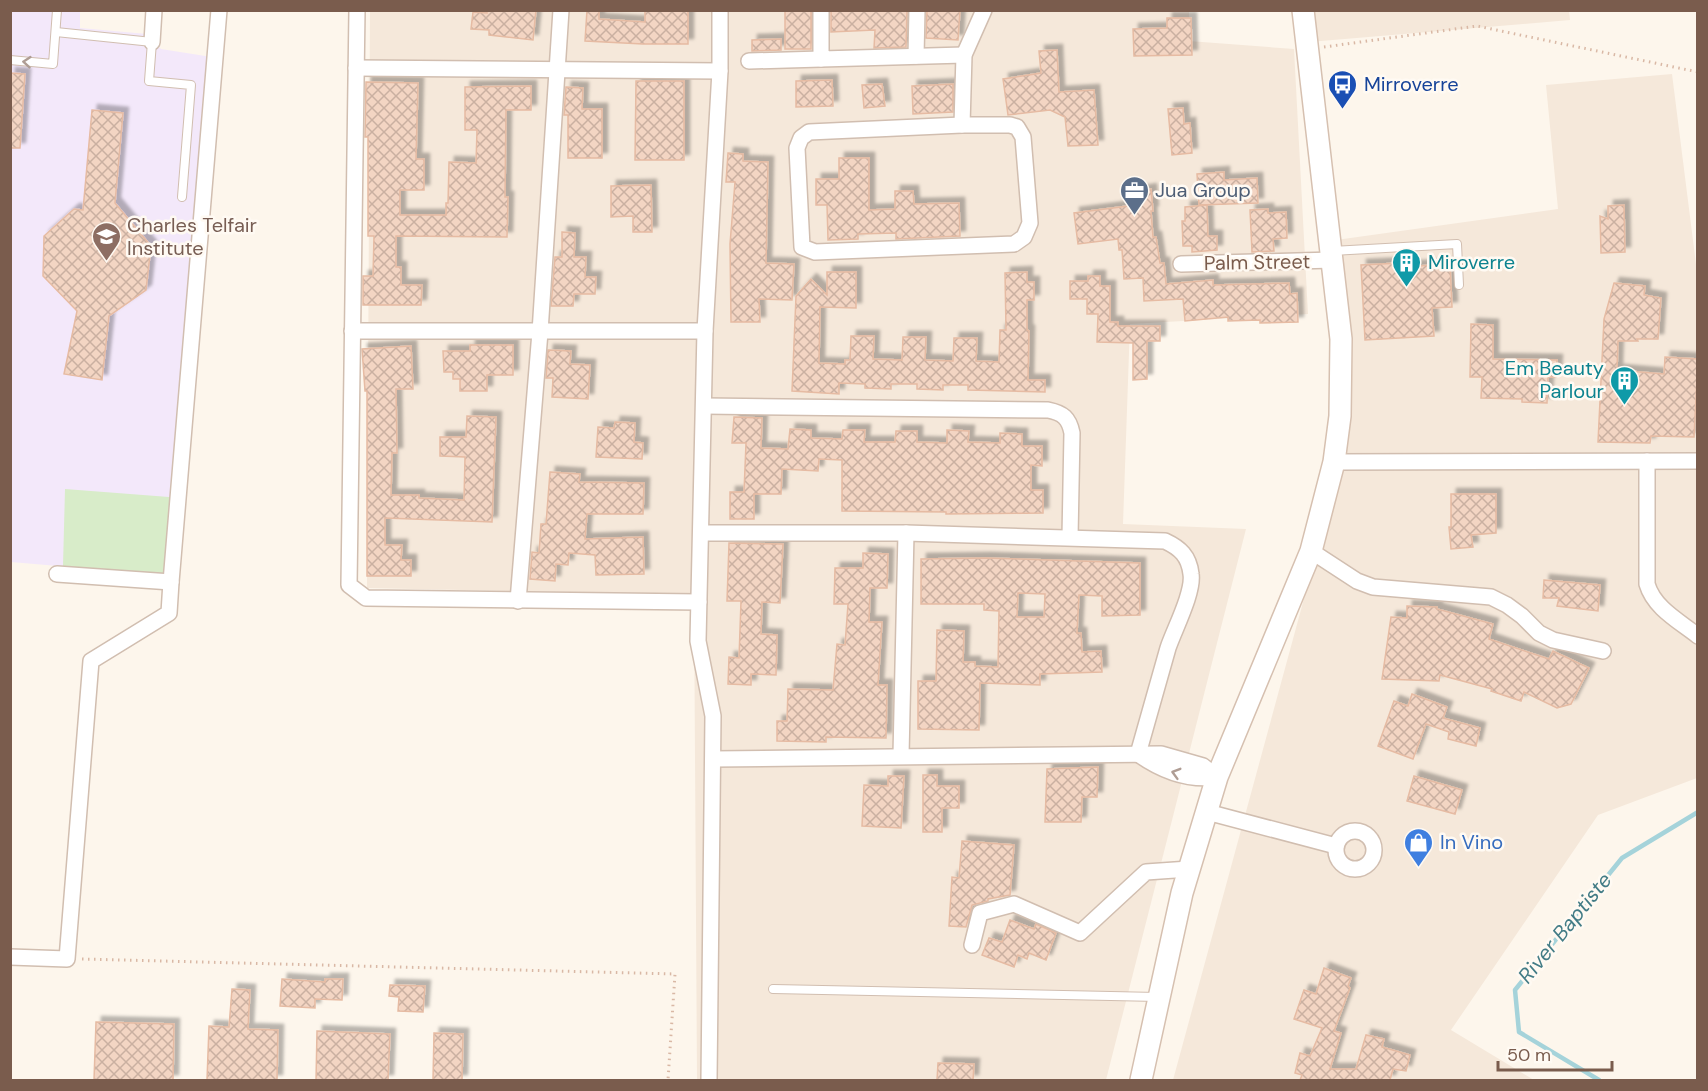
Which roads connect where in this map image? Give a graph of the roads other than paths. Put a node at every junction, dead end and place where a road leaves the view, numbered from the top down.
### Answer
1 (57, 10) edge
2 (154, 10) edge
3 (219, 10) edge
4 (357, 10) edge
5 (561, 10) edge
6 (720, 10) edge
7 (820, 10) edge
8 (917, 10) edge
9 (984, 10) edge
10 (1303, 10) edge
11 (56, 32) junction
12 (152, 42) junction
13 (964, 55) junction
14 (916, 56) junction
15 (821, 59) junction
16 (10, 60) edge
17 (749, 61) dead end
18 (356, 68) junction
19 (556, 70) junction
20 (720, 71) junction
21 (962, 126) junction
22 (182, 198) dead end
23 (1333, 256) junction
24 (1182, 264) dead end
25 (1459, 285) dead end
26 (352, 331) junction
27 (705, 331) junction
28 (540, 332) junction
29 (704, 406) junction
30 (1647, 461) junction
31 (1698, 461) edge
32 (1334, 462) junction
33 (700, 533) junction
34 (906, 533) junction
35 (1070, 537) junction
36 (1311, 551) junction
37 (57, 574) dead end
38 (171, 582) junction
39 (518, 602) junction
40 (699, 603) junction
41 (1698, 636) edge
42 (1603, 651) dead end
43 (1138, 754) junction
44 (901, 755) junction
45 (712, 759) junction
46 (1217, 777) junction
47 (1207, 812) junction
48 (1336, 846) dead end
49 (1189, 869) junction
50 (972, 945) dead end
51 (10, 957) edge
52 (773, 989) dead end
53 (1159, 997) junction
54 (709, 1080) edge
55 (1141, 1080) edge

1 - 11 lane
2 - 12 street
3 - 38 street
4 - 18 street
5 - 19 street
6 - 20 street
7 - 15 street
8 - 14 street
9 - 13 street
10 - 23 main road
11 - 12 lane
11 -> 16 lane
12 - 22 lane
13 - 14 street
13 - 21 street
14 - 15 street
15 - 17 street
18 - 19 street
18 - 26 street
19 - 20 street
19 - 28 street
20 - 27 street
21 - 21 street
23 - 24 street, Palm Street
23 - 25 lane
23 - 32 main road
26 - 28 street
26 - 39 street
27 - 28 street
27 - 29 street
28 - 39 street
29 - 33 street
29 - 35 street
30 - 31 street
30 - 32 street
30 - 41 street
32 - 36 main road
33 - 34 street
33 - 40 street
34 - 35 street
34 - 44 street
35 - 43 street
36 - 42 street
36 - 46 main road
37 - 38 street
38 - 51 street
39 - 40 street
40 - 45 street
43 - 44 street
43 - 46 street
44 - 45 street
45 - 54 street
46 - 47 main road
47 - 48 street
47 - 49 main road
49 - 50 street
49 - 53 main road
52 - 53 lane
53 - 55 main road

